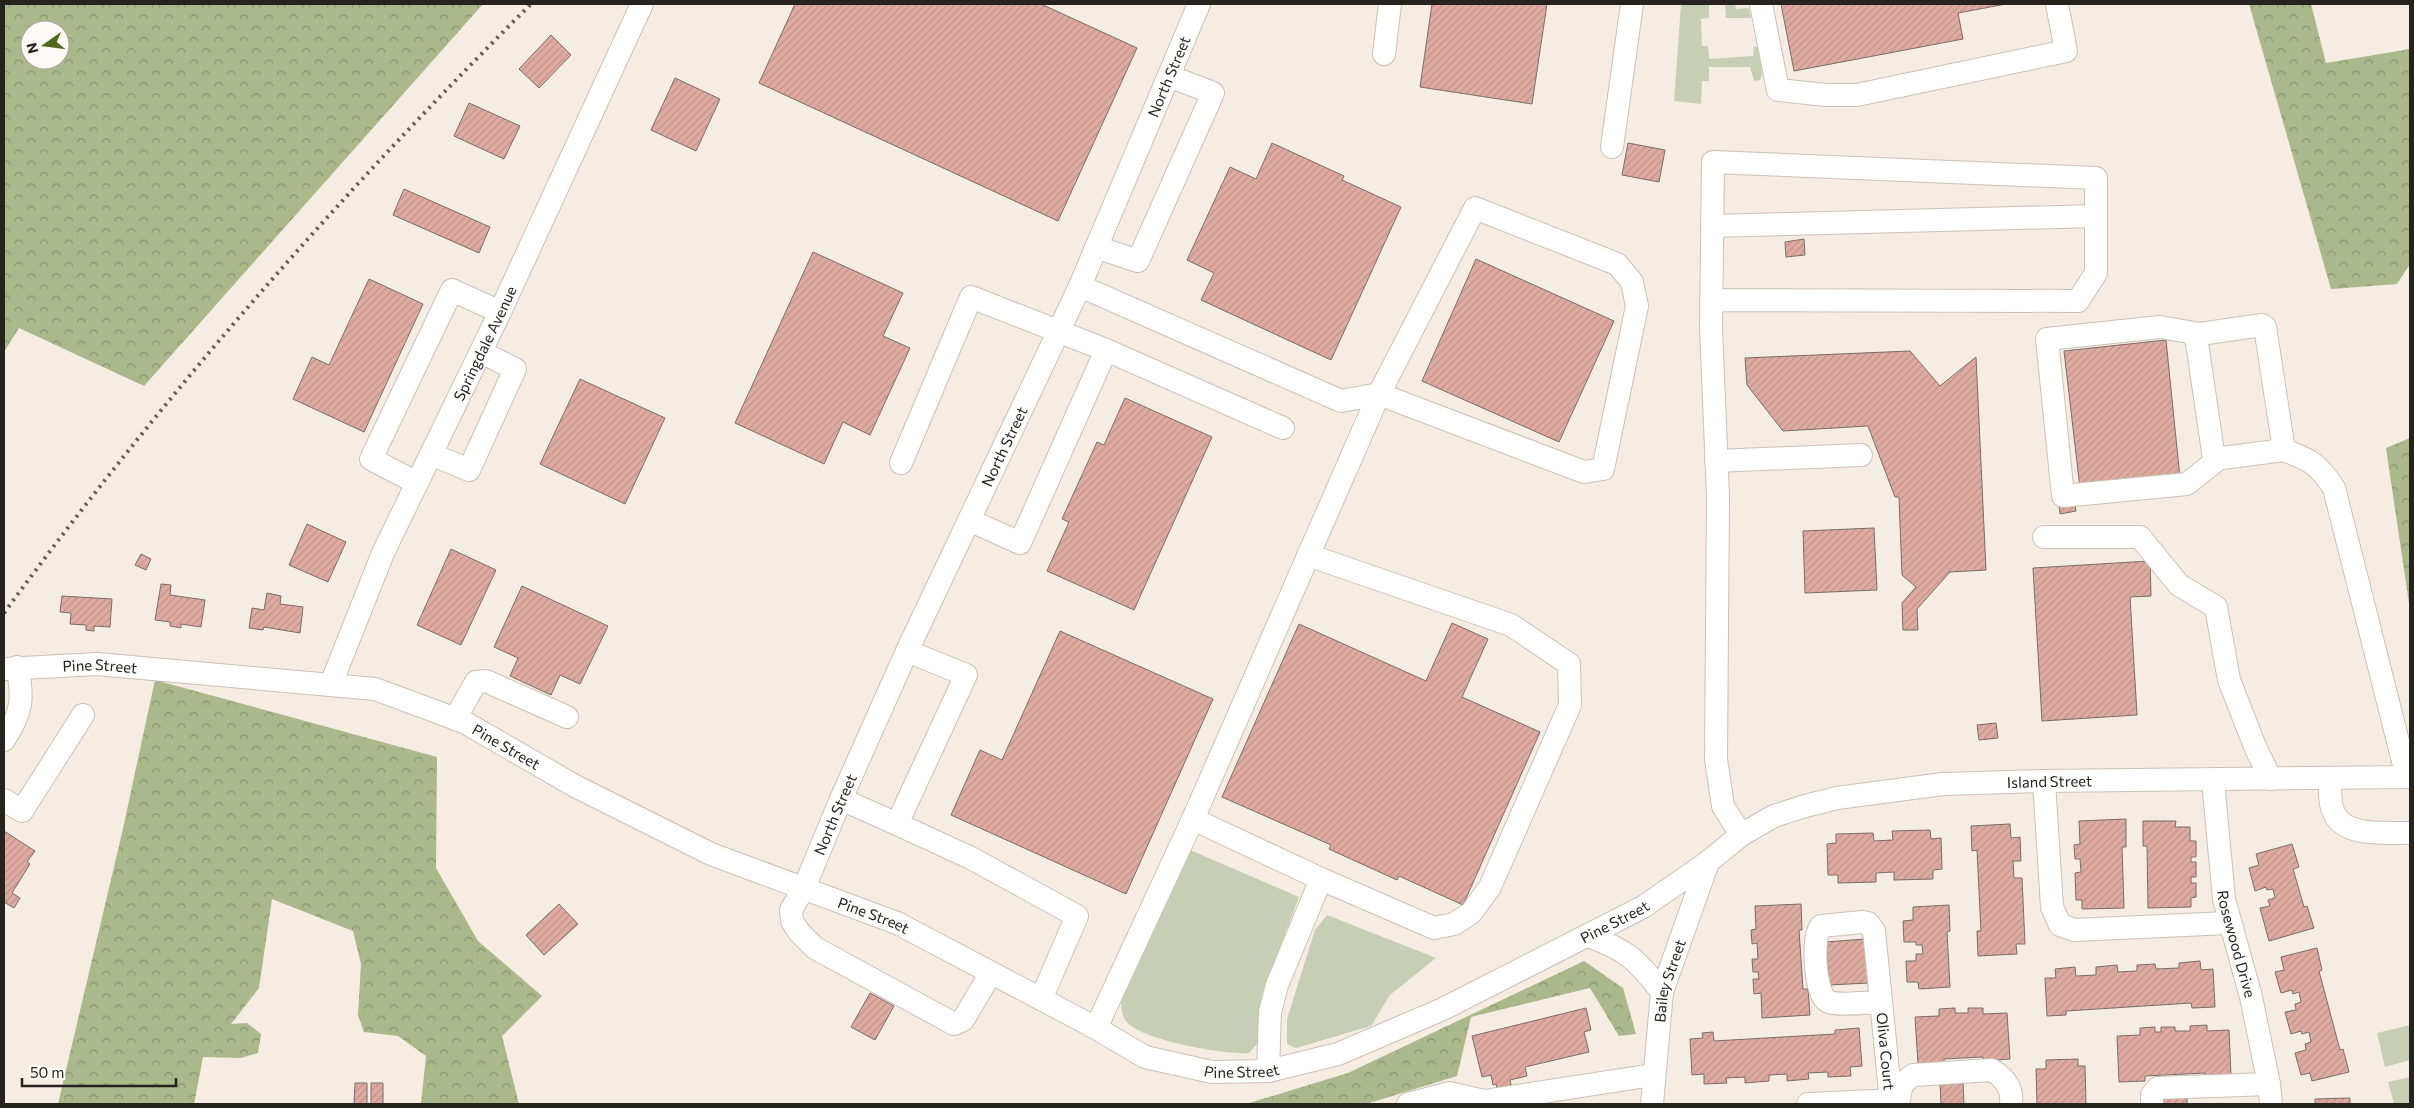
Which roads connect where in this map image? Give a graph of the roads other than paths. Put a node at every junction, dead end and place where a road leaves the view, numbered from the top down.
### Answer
1 (642, 4) edge
2 (1200, 4) edge
3 (1390, 4) edge
4 (1632, 4) edge
5 (1761, 4) edge
6 (2057, 4) edge
7 (1384, 54) dead end
8 (1169, 76) junction
9 (1612, 147) dead end
10 (2096, 216) junction
11 (1712, 226) junction
12 (1096, 247) junction
13 (1080, 286) junction
14 (1711, 300) junction
15 (500, 312) junction
16 (1059, 330) junction
17 (2200, 334) junction
18 (1106, 350) junction
19 (481, 352) junction
20 (1378, 394) junction
21 (1283, 428) dead end
22 (2284, 450) junction
23 (431, 454) junction
24 (1861, 455) dead end
25 (2217, 460) junction
26 (1716, 461) junction
27 (901, 464) dead end
28 (417, 483) junction
29 (969, 520) junction
30 (2044, 537) dead end
31 (1308, 555) junction
32 (907, 651) junction
33 (10, 668) edge
34 (331, 684) junction
35 (83, 715) dead end
36 (567, 717) dead end
37 (455, 719) junction
38 (4, 740) edge
39 (2409, 777) edge
40 (2330, 778) junction
41 (2213, 780) junction
42 (2271, 780) junction
43 (2044, 781) junction
44 (840, 799) junction
45 (4, 800) edge
46 (1193, 819) junction
47 (897, 824) junction
48 (2410, 833) edge
49 (1741, 835) junction
50 (1708, 862) junction
51 (1321, 879) junction
52 (804, 888) junction
53 (2228, 923) junction
54 (1588, 936) junction
55 (991, 972) junction
56 (1662, 992) junction
57 (1041, 999) junction
58 (1880, 1002) dead end
59 (1096, 1028) junction
60 (1268, 1071) junction
61 (1653, 1075) junction
62 (2270, 1094) edge
63 (1462, 1100) edge
64 (1896, 1102) edge
65 (1408, 1104) edge
66 (1652, 1104) edge
67 (1808, 1104) edge
68 (2011, 1104) edge
69 (2152, 1104) edge

1 - 15 street, Springdale Avenue
2 - 8 street, North Street
3 - 7 street
4 - 9 street
5 - 6 street
8 - 12 street, North Street
8 - 12 street
10 - 11 street
10 - 11 street
10 - 14 street
11 - 14 street
12 - 13 street, North Street
13 - 16 street, North Street
13 - 20 street
14 - 26 street
15 - 19 street, Springdale Avenue
15 - 28 street
16 - 18 street
16 - 27 street
16 - 29 street, North Street
17 - 22 street
17 - 25 street
17 - 25 street
18 - 21 street
18 - 29 street
19 - 23 street, Springdale Avenue
19 - 23 street
20 - 20 street
20 - 31 street
22 - 25 street
22 - 39 street
23 - 28 street, Springdale Avenue
24 - 26 street
26 - 49 street
28 - 34 street, Springdale Avenue
29 - 32 street, North Street
30 - 42 street
31 - 46 street
31 - 51 street
32 - 44 street, North Street
32 - 47 street
33 - 34 street, Pine Street
33 - 38 street
34 - 37 street, Pine Street
35 - 45 street
36 - 37 street
37 - 52 street, Pine Street
39 - 40 street, Island Street
40 - 42 street, Island Street
40 - 48 street
41 - 42 street, Island Street
41 - 43 street, Island Street
41 - 53 street, Rosewood Drive
43 - 49 street, Island Street
43 - 53 street
44 - 47 street
44 - 52 street, North Street
46 - 51 street
46 - 59 street
47 - 57 street
49 - 50 street, Island Street
50 - 54 street, Pine Street
50 - 56 street, Bailey Street
51 - 60 street
52 - 55 street, Pine Street
52 - 55 street, North Street
53 - 62 street, Rosewood Drive
54 - 56 street
54 - 60 street, Pine Street
55 - 57 street, Pine Street
56 - 61 street, Bailey Street
57 - 59 street, Pine Street
58 - 64 street, Oliva Court
59 - 60 street, Pine Street
61 - 63 street
61 - 66 street, Bailey Street
62 - 69 street
63 - 65 street
64 - 67 street
64 - 68 street

